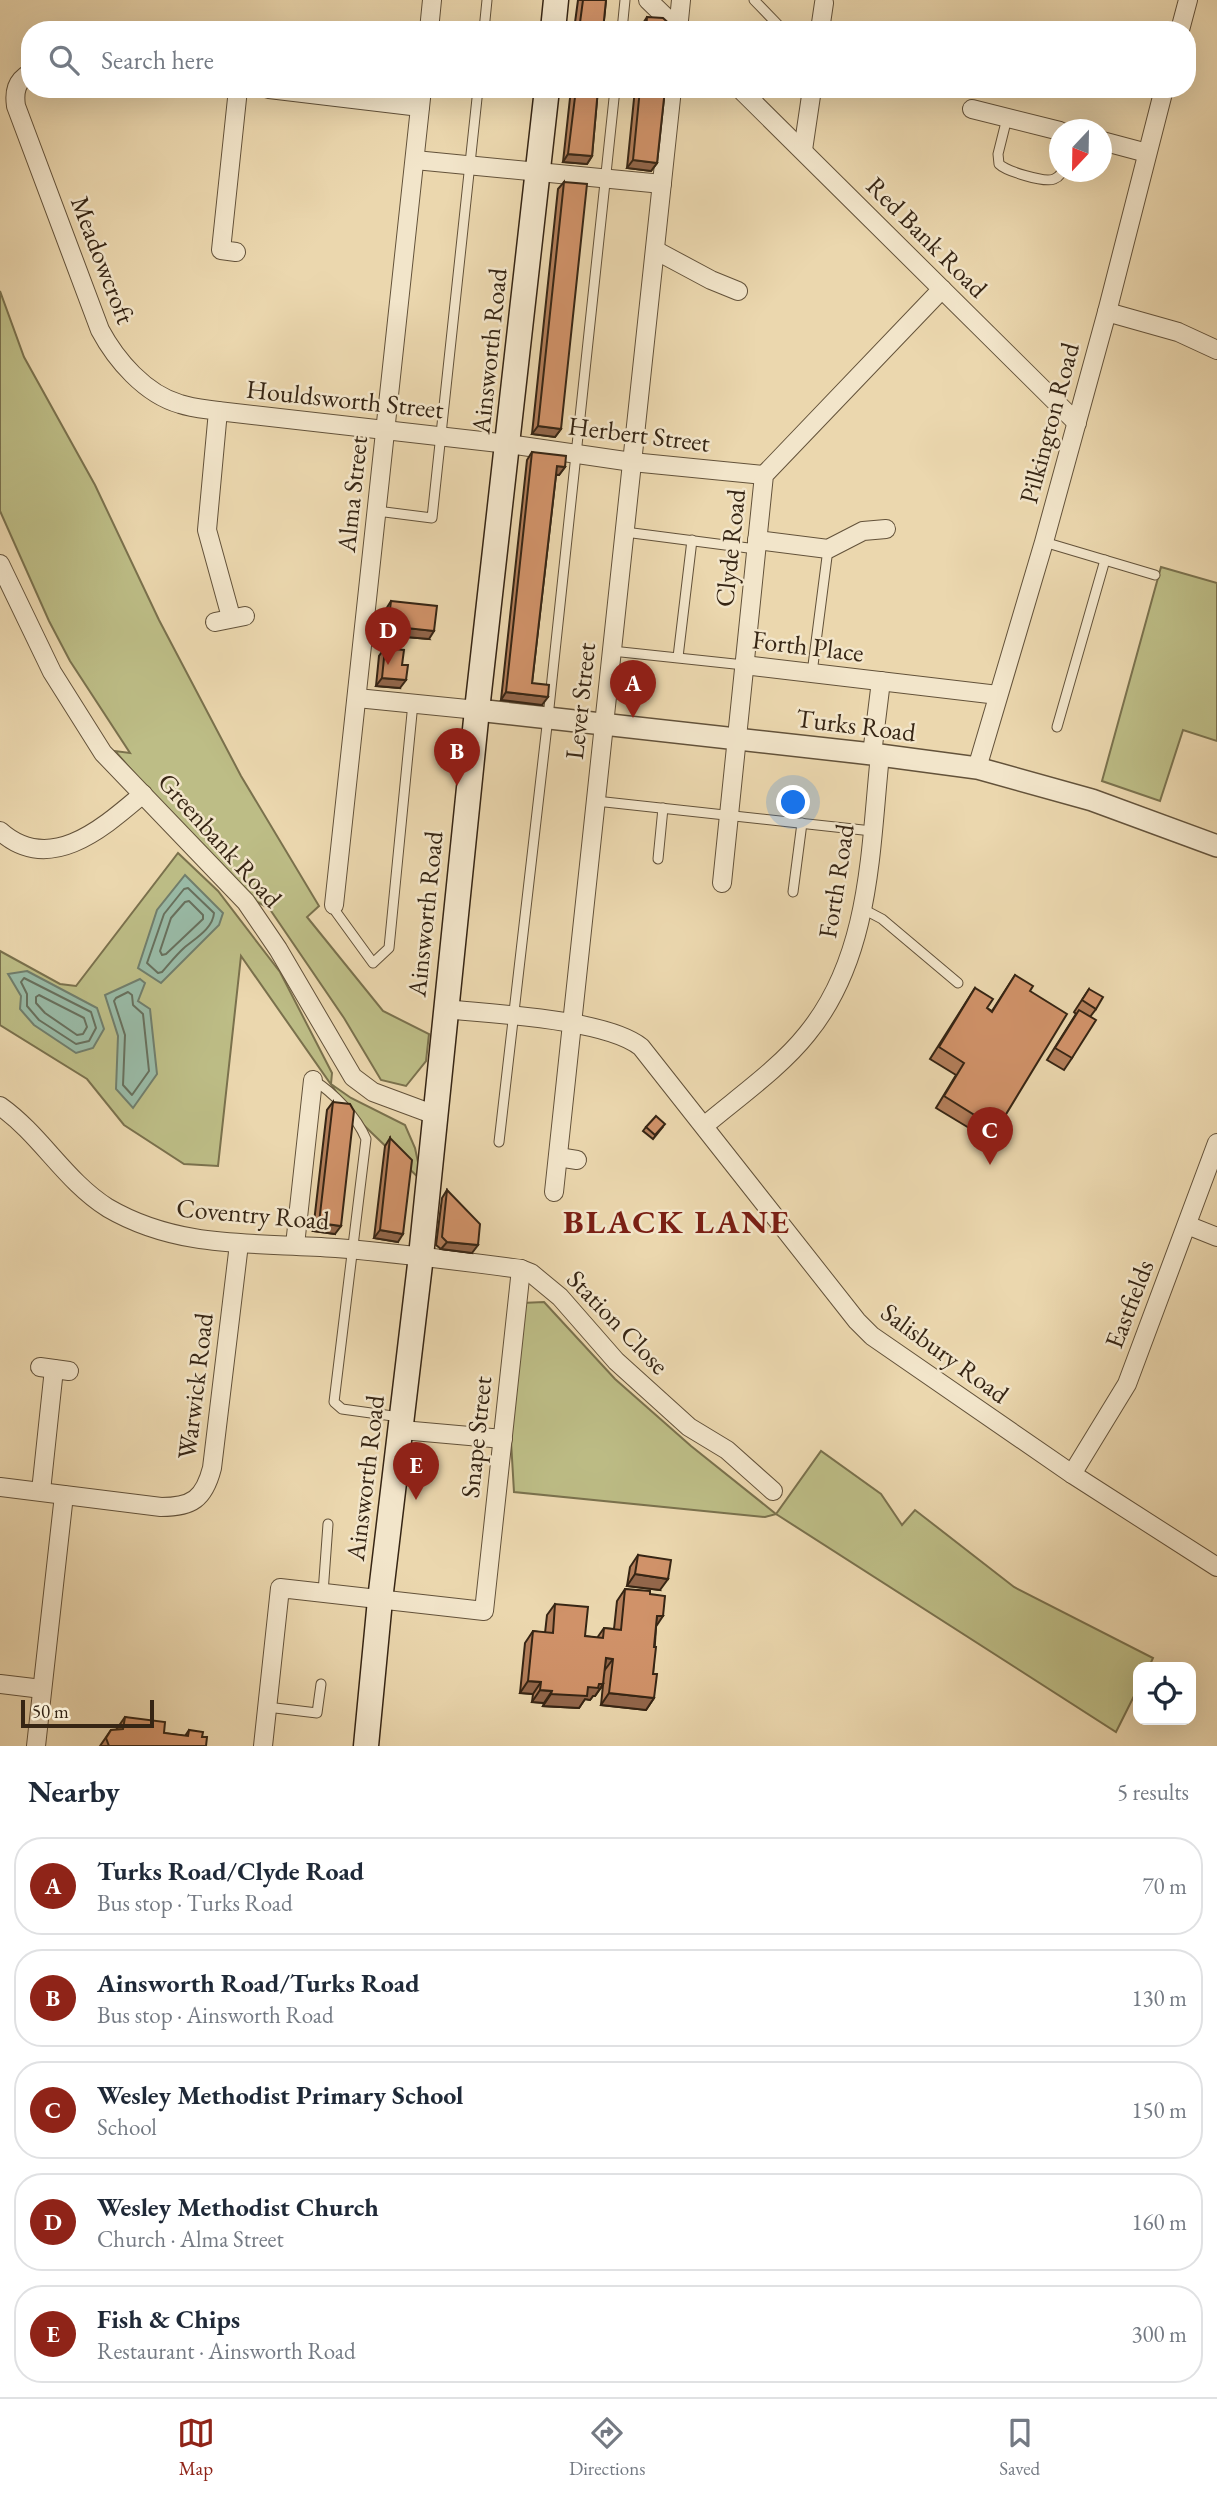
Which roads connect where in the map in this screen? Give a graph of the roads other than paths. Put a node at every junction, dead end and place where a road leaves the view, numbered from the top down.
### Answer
1 (432, 0) edge
2 (487, 0) edge
3 (556, 0) edge
4 (625, 0) edge
5 (648, 0) edge
6 (681, 0) edge
7 (754, 0) edge
8 (1188, 0) edge
9 (824, 3) dead end
10 (430, 21) edge
11 (485, 21) edge
12 (554, 21) edge
13 (623, 21) edge
14 (669, 21) edge
15 (679, 21) edge
16 (774, 21) edge
17 (821, 21) edge
18 (1182, 21) edge
19 (21, 82) edge
20 (237, 98) edge
21 (421, 98) edge
22 (477, 98) edge
23 (546, 98) edge
24 (614, 98) edge
25 (671, 98) edge
26 (749, 98) edge
27 (811, 98) edge
28 (1162, 98) edge
29 (972, 109) dead end
30 (1007, 118) junction
31 (1049, 128) edge
32 (1112, 144) edge
33 (803, 150) junction
34 (1147, 153) junction
35 (415, 160) junction
36 (470, 165) junction
37 (539, 172) junction
38 (605, 178) junction
39 (1049, 179) edge
40 (662, 184) junction
41 (655, 250) junction
42 (236, 253) dead end
43 (942, 289) junction
44 (738, 291) dead end
45 (1107, 312) junction
46 (1217, 350) edge
47 (218, 411) junction
48 (1077, 423) junction
49 (386, 430) junction
50 (441, 436) junction
51 (508, 444) junction
52 (575, 454) junction
53 (632, 462) junction
54 (764, 475) junction
55 (377, 511) junction
56 (886, 529) dead end
57 (625, 532) junction
58 (692, 540) junction
59 (1044, 542) junction
60 (757, 545) junction
61 (828, 549) junction
62 (1105, 560) junction
63 (0, 564) edge
64 (1155, 575) dead end
65 (230, 618) dead end
66 (612, 651) junction
67 (678, 657) junction
68 (744, 664) junction
69 (812, 673) junction
70 (881, 681) junction
71 (998, 695) junction
72 (357, 698) junction
73 (413, 703) junction
74 (477, 710) junction
75 (548, 718) junction
76 (604, 723) junction
77 (1057, 727) dead end
78 (737, 739) junction
79 (876, 754) junction
80 (977, 768) junction
81 (143, 794) junction
82 (596, 801) junction
83 (663, 808) junction
84 (729, 815) junction
85 (802, 823) junction
86 (0, 831) edge
87 (872, 831) junction
88 (1217, 846) edge
89 (658, 859) dead end
90 (722, 883) dead end
91 (793, 892) dead end
92 (334, 905) joint
93 (863, 909) junction
94 (958, 983) dead end
95 (445, 1009) junction
96 (515, 1016) junction
97 (572, 1024) junction
98 (313, 1080) joint
99 (0, 1106) edge
100 (435, 1115) junction
101 (704, 1126) junction
102 (499, 1143) dead end
103 (1217, 1143) edge
104 (558, 1157) junction
105 (577, 1160) dead end
106 (554, 1192) dead end
107 (1187, 1225) junction
108 (1217, 1237) edge
109 (239, 1244) junction
110 (295, 1245) junction
111 (351, 1249) junction
112 (421, 1256) junction
113 (521, 1269) junction
114 (54, 1369) dead end
115 (402, 1424) junction
116 (503, 1439) junction
117 (768, 1461) dead end
118 (1072, 1474) junction
119 (755, 1475) junction
120 (0, 1487) edge
121 (773, 1491) dead end
122 (41, 1492) junction
123 (64, 1494) junction
124 (328, 1524) dead end
125 (1217, 1567) edge
126 (323, 1593) junction
127 (380, 1600) junction
128 (0, 1684) edge
129 (321, 1684) dead end
130 (42, 1689) junction
131 (267, 1707) junction
132 (36, 1746) edge
133 (263, 1746) edge
134 (366, 1746) edge

1 - 10 street
2 - 11 lane
3 - 12 main road
4 - 13 lane
5 - 14 street
6 - 15 street
7 - 16 lane
8 - 18 street
9 - 17 street
19 - 47 street, Meadowcroft
20 - 42 street
21 - 35 street, Alma Street
22 - 36 lane
23 - 37 main road, Ainsworth Road
24 - 38 lane
25 - 40 street, Lever Street
26 - 33 street, Red Bank Road
27 - 33 street
28 - 34 street, Pilkington Road
29 - 30 street
30 - 31 street
30 - 39 lane
32 - 34 street
33 - 43 street, Red Bank Road
34 - 45 street, Pilkington Road
35 - 36 street
35 - 49 street, Alma Street
36 - 37 street
36 - 50 lane
37 - 38 street
37 - 51 main road, Ainsworth Road
38 - 40 street
38 - 52 lane
40 - 41 street, Lever Street
41 - 44 street
41 - 53 street, Lever Street
43 - 48 street, Red Bank Road
43 - 54 street, Clyde Road
45 - 46 street
45 - 48 street, Pilkington Road
47 - 49 street, Houldsworth Street
47 - 65 street
48 - 59 street, Pilkington Road
49 - 50 street, Houldsworth Street
49 - 55 street, Alma Street
50 - 51 street, Houldsworth Street
50 - 55 lane
51 - 52 street, Herbert Street
51 - 74 main road, Ainsworth Road
52 - 53 street, Herbert Street
52 - 75 lane
53 - 54 street, Herbert Street
53 - 57 street, Lever Street
54 - 60 street, Clyde Road
55 - 72 street, Alma Street
56 - 61 street
57 - 58 lane
57 - 66 street, Lever Street
58 - 60 lane
58 - 67 lane
59 - 62 lane
59 - 71 street, Pilkington Road
60 - 61 street
60 - 68 street, Clyde Road
61 - 69 lane
62 - 64 lane
62 - 77 lane
63 - 81 street, Greenbank Road
66 - 67 lane, Forth Place
66 - 76 street, Lever Street
67 - 68 lane, Forth Place
68 - 69 street, Forth Place
68 - 78 street, Clyde Road
69 - 70 street, Forth Place
70 - 71 street, Forth Place
70 - 79 street, Forth Road
71 - 80 street, Pilkington Road
72 - 73 street
72 - 92 street, Alma Street
73 - 74 street
73 - 92 lane
74 - 75 street, Turks Road
74 - 95 main road, Ainsworth Road
75 - 76 street, Turks Road
75 - 96 lane
76 - 78 street, Turks Road
76 - 82 street, Lever Street
78 - 79 street, Turks Road
78 - 84 street, Clyde Road
79 - 80 street, Turks Road
79 - 87 street, Forth Road
80 - 88 street, Turks Road
81 - 86 street
81 - 100 street, Greenbank Road
82 - 83 lane
82 - 97 street, Lever Street
83 - 84 lane
83 - 89 lane
84 - 85 lane
84 - 90 street, Clyde Road
85 - 87 lane
85 - 91 lane
87 - 93 street, Forth Road
93 - 94 lane
93 - 101 street, Forth Road
95 - 96 street, Salisbury Road
95 - 100 main road, Ainsworth Road
96 - 97 street, Salisbury Road
96 - 102 lane
97 - 101 street, Salisbury Road
97 - 104 street, Lever Street
98 - 110 street
98 - 111 lane
99 - 109 street, Coventry Road
100 - 112 main road, Ainsworth Road
101 - 118 street, Salisbury Road
103 - 107 street, Eastfields
104 - 105 street
104 - 106 street, Lever Street
107 - 108 street
107 - 118 street, Eastfields
109 - 110 street, Coventry Road
109 - 123 street, Warwick Road
110 - 111 street, Coventry Road
111 - 112 street, Coventry Road
111 - 115 lane
112 - 113 street, Station Close
112 - 115 main road, Ainsworth Road
113 - 116 street, Snape Street
113 - 119 street, Station Close
114 - 122 street
115 - 116 street
115 - 127 main road, Ainsworth Road
116 - 127 street, Snape Street
117 - 119 street
118 - 125 street, Salisbury Road
119 - 121 street, Station Close
120 - 122 street, Warwick Road
122 - 123 street, Warwick Road
123 - 130 street
124 - 126 lane
126 - 127 street
126 - 131 street
127 - 134 main road, Ainsworth Road
128 - 130 street
129 - 131 lane
130 - 132 street
131 - 133 street

